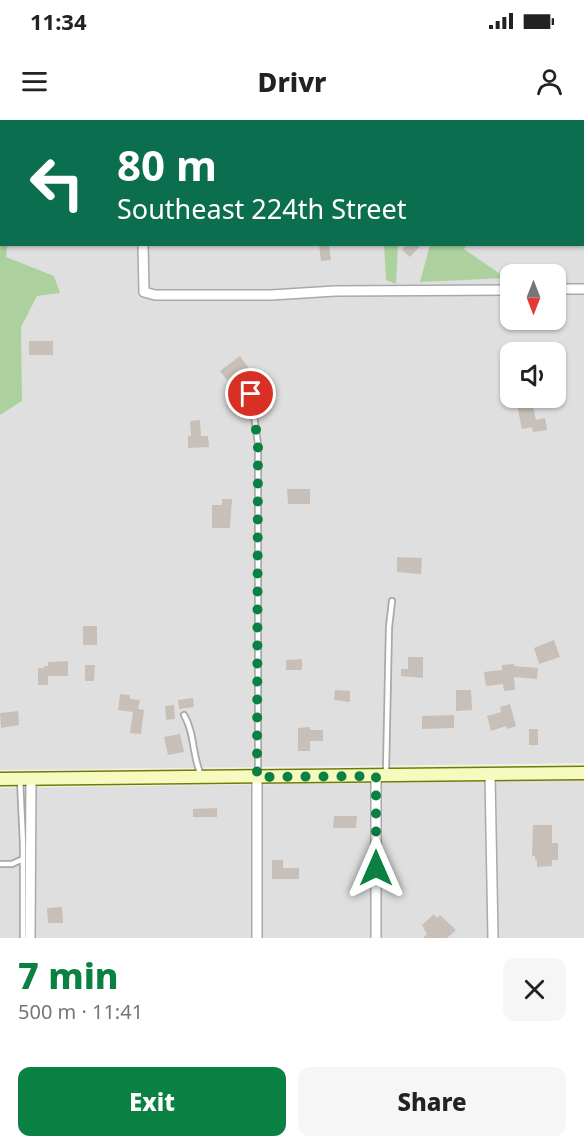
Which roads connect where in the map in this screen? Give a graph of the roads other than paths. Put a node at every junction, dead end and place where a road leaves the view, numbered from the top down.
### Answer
1 (144, 246) edge
2 (566, 289) edge
3 (584, 289) edge
4 (500, 290) edge
5 (251, 394) dead end
6 (392, 601) dead end
7 (184, 715) dead end
8 (584, 773) edge
9 (490, 774) junction
10 (381, 776) junction
11 (257, 777) junction
12 (202, 778) junction
13 (0, 779) edge
14 (26, 779) junction
15 (23, 859) junction
16 (0, 864) edge
17 (23, 938) edge
18 (30, 938) edge
19 (257, 938) edge
20 (376, 938) edge
21 (493, 938) edge

1 - 4 street
2 - 3 street
5 - 11 lane
6 - 10 lane
7 - 12 lane
8 - 9 street
9 - 10 street
9 - 21 street
10 - 11 street
10 - 20 street
11 - 12 street
11 - 19 street
12 - 14 street
13 - 14 street
14 - 15 lane
14 - 18 street
15 - 16 lane
15 - 17 lane

